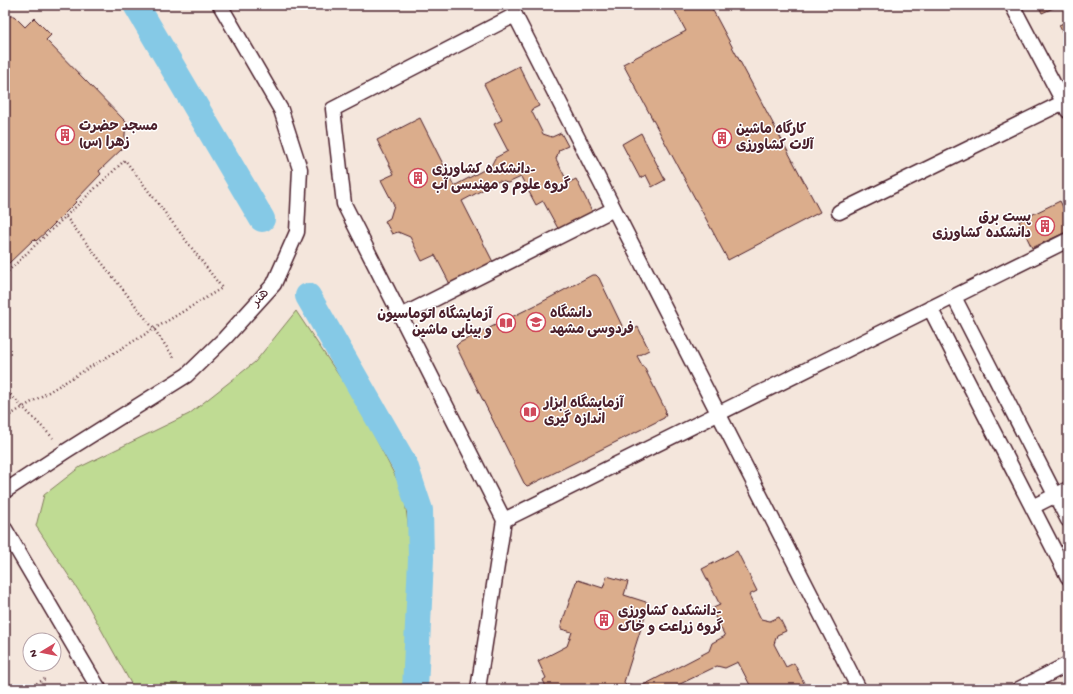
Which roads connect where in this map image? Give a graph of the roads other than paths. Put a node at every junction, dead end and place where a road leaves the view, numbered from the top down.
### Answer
1 (220, 5) edge
2 (1012, 5) edge
3 (1066, 104) edge
4 (614, 209) junction
5 (839, 212) dead end
6 (1068, 240) edge
7 (954, 297) junction
8 (930, 308) junction
9 (401, 316) junction
10 (719, 413) junction
11 (1068, 488) edge
12 (5, 491) edge
13 (1055, 495) junction
14 (1032, 507) junction
15 (504, 520) junction
16 (1068, 520) edge
17 (5, 529) edge
18 (1068, 577) edge
19 (1068, 664) edge
20 (99, 689) edge
21 (478, 689) edge
22 (859, 689) edge
23 (1019, 689) edge

1 - 12 lane, هنر
2 - 3 lane
3 - 5 lane
4 - 9 lane
4 - 9 lane
4 - 10 lane
6 - 7 lane
7 - 8 lane
7 - 13 lane
8 - 10 lane
8 - 14 lane
9 - 15 lane
10 - 15 lane
10 - 22 lane
11 - 13 lane
13 - 14 lane
13 - 16 lane
14 - 18 lane
15 - 21 lane
17 - 20 lane
19 - 23 lane

